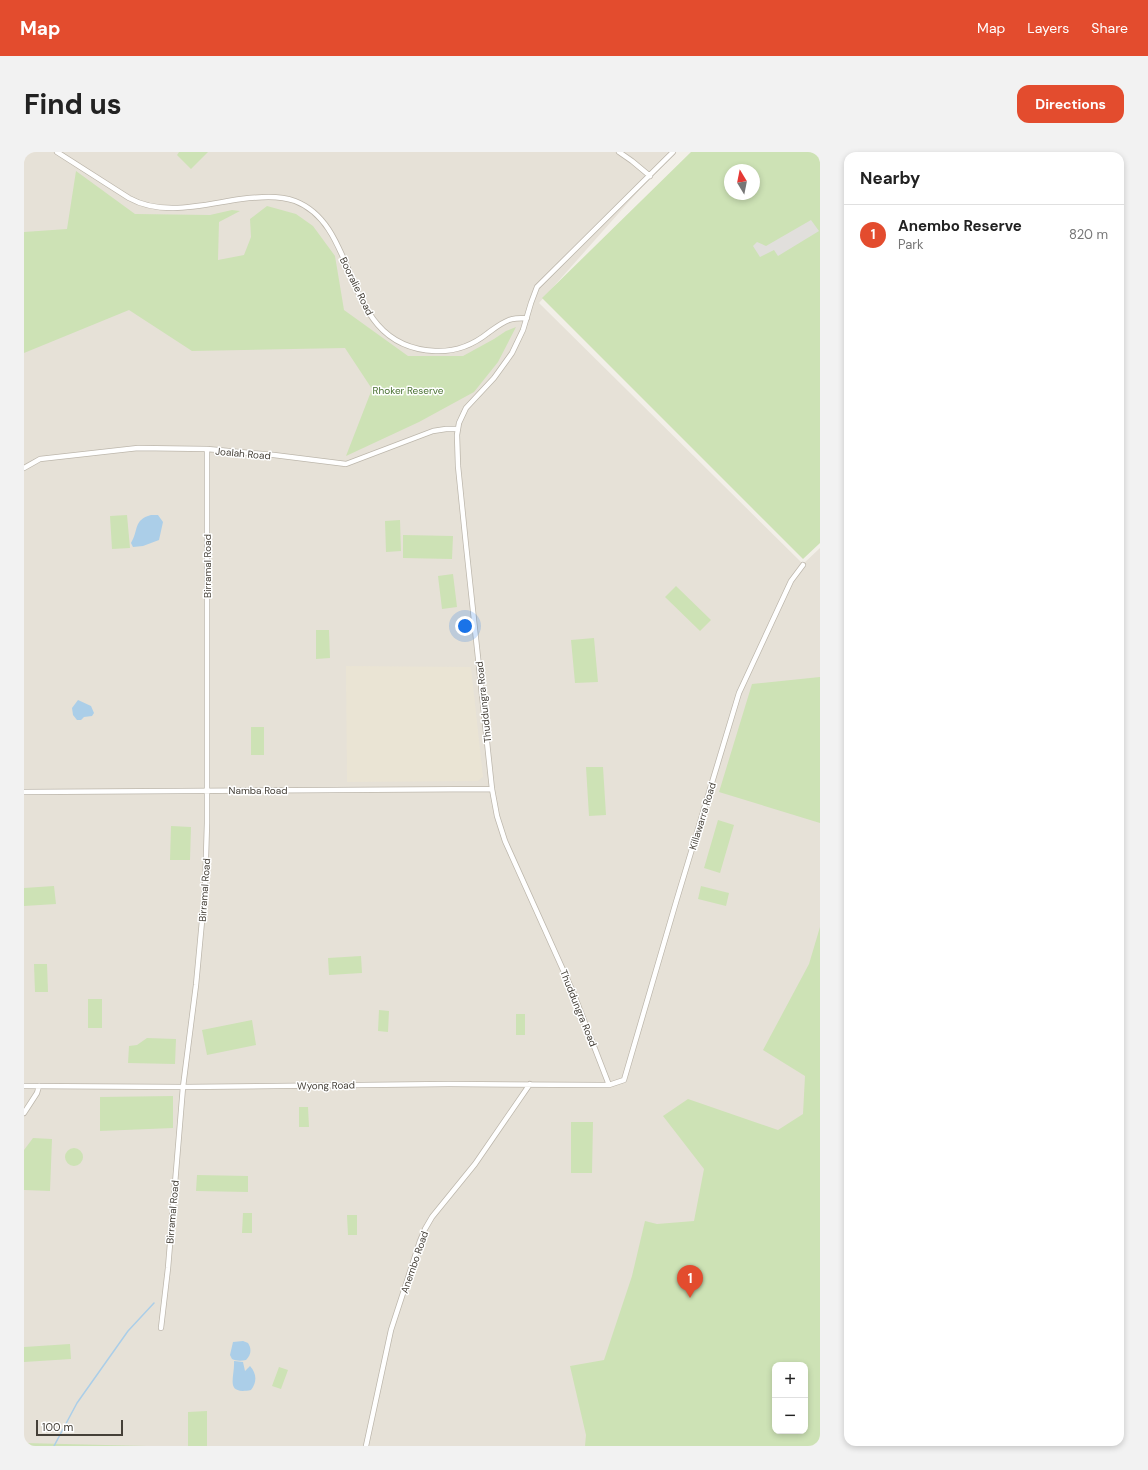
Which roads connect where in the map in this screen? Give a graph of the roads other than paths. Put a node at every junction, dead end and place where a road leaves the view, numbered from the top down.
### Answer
1 (57, 152) edge
2 (619, 152) edge
3 (674, 152) edge
4 (650, 176) junction
5 (526, 318) junction
6 (457, 429) junction
7 (207, 450) junction
8 (24, 468) edge
9 (803, 565) dead end
10 (492, 788) junction
11 (207, 790) junction
12 (24, 792) edge
13 (625, 1077) joint
14 (530, 1084) junction
15 (609, 1085) junction
16 (24, 1086) edge
17 (39, 1086) junction
18 (183, 1087) junction
19 (24, 1113) edge
20 (160, 1328) dead end
21 (366, 1446) edge

1 - 5 street, Booralie Road
2 - 4 street
3 - 4 street
4 - 5 street
5 - 6 street, Thuddungra Road
6 - 7 street, Joalah Road
6 - 10 street, Thuddungra Road
7 - 8 street, Joalah Road
7 - 11 street, Birramal Road
9 - 13 street, Killawarra Road
10 - 11 street, Namba Road
10 - 15 street, Thuddungra Road
11 - 12 street, Namba Road
11 - 18 street, Birramal Road
13 - 15 street, Wyong Road
14 - 15 street, Wyong Road
14 - 18 street, Wyong Road
14 - 21 street, Anembo Road
16 - 17 street, Wyong Road
17 - 18 street, Wyong Road
17 - 19 street
18 - 20 street, Birramal Road

